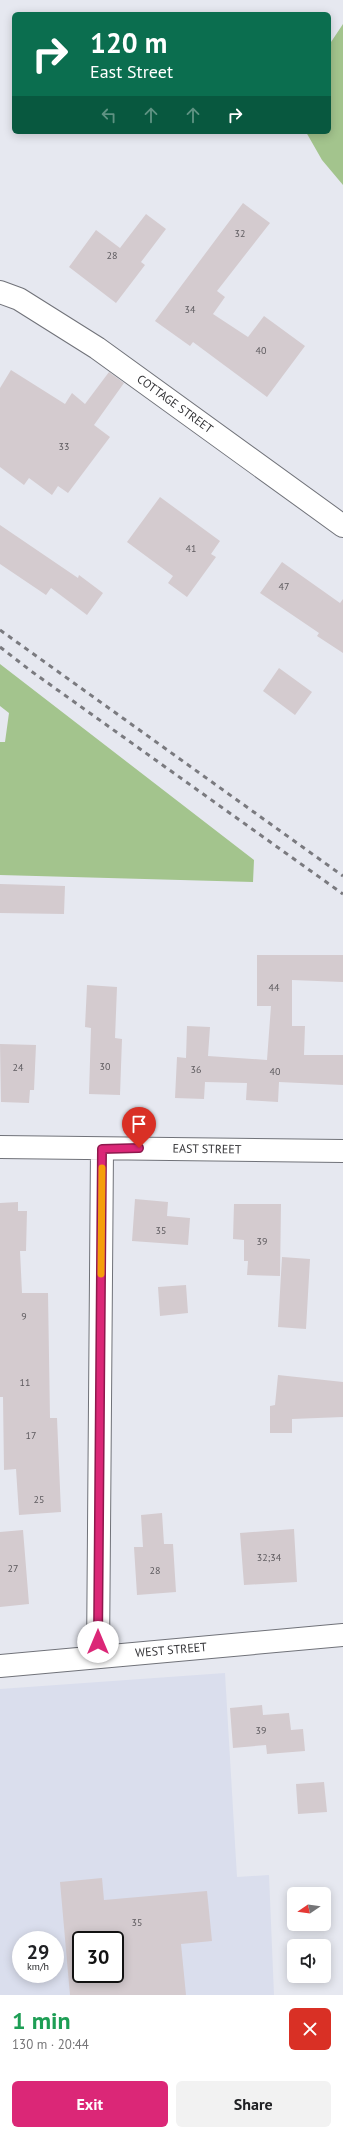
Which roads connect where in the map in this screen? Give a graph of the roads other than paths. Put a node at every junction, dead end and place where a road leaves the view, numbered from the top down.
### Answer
1 (0, 292) edge
2 (343, 526) edge
3 (0, 1147) edge
4 (102, 1149) junction
5 (343, 1151) edge
6 (343, 1635) edge
7 (98, 1657) junction
8 (0, 1666) edge

1 - 2 street, COTTAGE STREET
3 - 4 street, EAST STREET
4 - 5 street, EAST STREET
4 - 7 street
6 - 7 street, WEST STREET
7 - 8 street, WEST STREET

